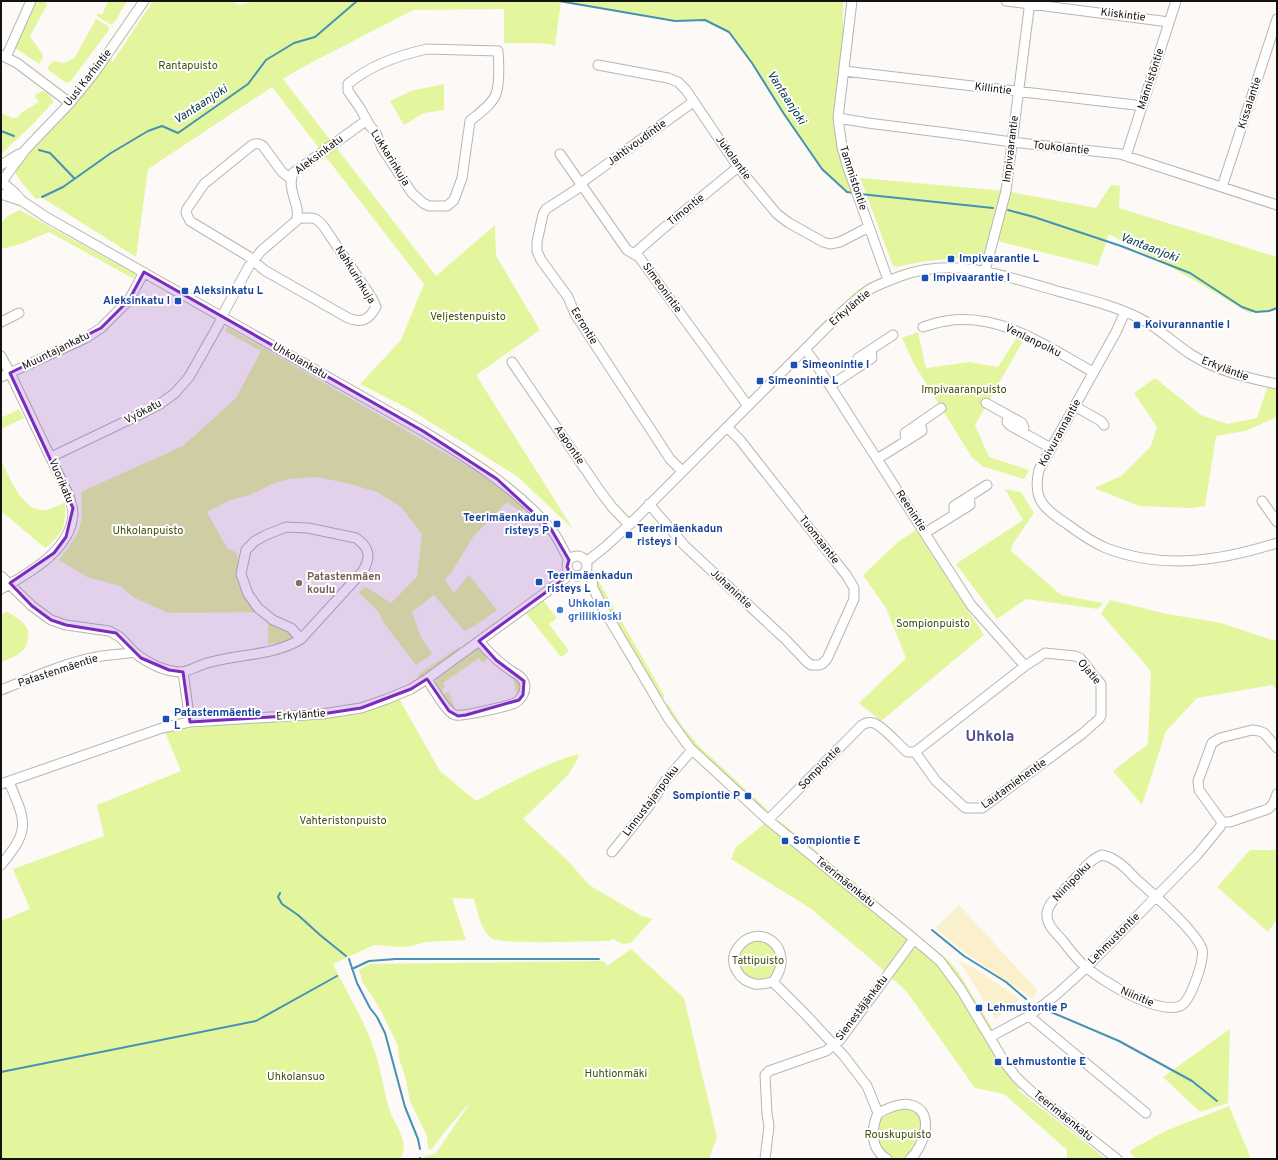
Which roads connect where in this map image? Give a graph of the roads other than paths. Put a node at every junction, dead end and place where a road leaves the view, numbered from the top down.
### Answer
1 (31, 1) edge
2 (144, 1) edge
3 (852, 1) edge
4 (1006, 1) edge
5 (1176, 1) edge
6 (1030, 2) edge
7 (1277, 19) edge
8 (1169, 22) junction
9 (4, 56) edge
10 (598, 65) dead end
11 (844, 71) junction
12 (1018, 92) junction
13 (694, 102) junction
14 (70, 103) junction
15 (1142, 107) junction
16 (838, 118) junction
17 (367, 120) junction
18 (1012, 142) junction
19 (25, 150) junction
20 (560, 154) dead end
21 (1126, 156) junction
22 (1, 165) edge
23 (738, 167) junction
24 (291, 179) junction
25 (2, 182) edge
26 (580, 184) junction
27 (1222, 188) junction
28 (1, 194) edge
29 (22, 201) junction
30 (1277, 205) edge
31 (297, 218) junction
32 (869, 227) junction
33 (634, 254) junction
34 (253, 260) junction
35 (985, 271) junction
36 (144, 272) junction
37 (888, 280) junction
38 (1125, 312) junction
39 (19, 313) dead end
40 (222, 316) junction
41 (1, 322) edge
42 (923, 327) dead end
43 (893, 335) dead end
44 (805, 350) junction
45 (1, 356) edge
46 (512, 362) dead end
47 (1093, 372) junction
48 (10, 373) junction
49 (1, 377) edge
50 (1277, 384) edge
51 (830, 386) junction
52 (986, 403) dead end
53 (748, 406) junction
54 (1074, 406) junction
55 (941, 408) dead end
56 (1104, 425) dead end
57 (727, 427) junction
58 (1051, 448) junction
59 (51, 457) junction
60 (877, 459) junction
61 (682, 471) junction
62 (987, 485) dead end
63 (1262, 501) dead end
64 (649, 504) junction
65 (1277, 522) edge
66 (629, 525) junction
67 (925, 533) junction
68 (1277, 543) edge
69 (573, 558) junction
70 (580, 571) junction
71 (1, 576) edge
72 (10, 583) junction
73 (1, 589) edge
74 (301, 639) junction
75 (479, 641) junction
76 (134, 652) junction
77 (818, 665) joint
78 (1025, 666) junction
79 (183, 672) junction
80 (427, 679) junction
81 (1, 690) edge
82 (190, 722) junction
83 (1082, 734) joint
84 (1277, 748) edge
85 (692, 750) junction
86 (915, 752) junction
87 (5, 783) edge
88 (1277, 794) edge
89 (768, 820) junction
90 (1222, 822) junction
91 (612, 852) dead end
92 (1, 865) edge
93 (1156, 897) junction
94 (914, 939) junction
95 (1086, 968) junction
96 (773, 982) junction
97 (1029, 1016) junction
98 (990, 1037) junction
99 (834, 1046) junction
100 (878, 1113) junction
101 (1146, 1113) dead end
102 (765, 1159) edge
103 (887, 1159) edge
104 (910, 1159) edge
105 (1116, 1159) edge

1 - 9 street
2 - 14 street, Uusi Karhintie
3 - 11 street, Tammistontie
4 - 6 street, Kiiskintie
5 - 8 street, Männistöntie
6 - 8 street, Kiiskintie
6 - 12 street, Impivaarantie
7 - 27 street, Kissalantie
8 - 15 street, Männistöntie
9 - 14 street
10 - 13 street, Jukolantie
11 - 12 street, Killintie
11 - 16 street, Tammistontie
12 - 15 street, Killintie
12 - 18 street, Impivaarantie
13 - 23 street, Jukolantie
13 - 26 street, Jahtivoudintie
14 - 19 street, Uusi Karhintie
15 - 21 street, Männistöntie
16 - 18 street, Toukolantie
16 - 32 street, Tammistontie
17 - 17 street, Lukkarinkuja
17 - 24 street, Aleksinkatu
18 - 21 street, Toukolantie
18 - 35 street, Impivaarantie
19 - 22 street, Uusi Karhintie
19 - 25 street, Uusi Karhintie
20 - 26 street, Simeonintie
21 - 27 street, Toukolantie
23 - 32 street, Jukolantie
23 - 33 street, Timontie
24 - 31 street, Aleksinkatu
24 - 34 street
25 - 29 street, Uhkolankatu
26 - 33 street, Simeonintie
26 - 61 street, Eerontie
27 - 30 street, Toukolantie
28 - 29 street, Uhkolankatu
29 - 36 street, Uhkolankatu
31 - 34 street
31 - 34 street, Nahkurinkuja
32 - 37 street, Tammistontie
33 - 53 street, Simeonintie
34 - 40 street
35 - 37 street, Erkyläntie
35 - 38 street, Erkyläntie
36 - 40 street, Uhkolankatu
36 - 48 street, Muuntajankatu
37 - 44 street, Erkyläntie
38 - 47 street, Koivurannantie
38 - 50 street, Erkyläntie
39 - 41 street
40 - 59 street, Vyökatu
40 - 69 street, Uhkolankatu
42 - 47 street, Venlanpolku
43 - 51 street
44 - 51 street, Reenintie
44 - 53 street, Erkyläntie
45 - 48 street, Muuntajankatu
46 - 66 street, Aapontie
47 - 54 street, Koivurannantie
48 - 49 street, Muuntajankatu
48 - 59 street, Vuorikatu
51 - 60 street, Reenintie
52 - 58 street
53 - 57 street, Erkyläntie
54 - 56 street
54 - 58 street, Koivurannantie
55 - 60 street
57 - 61 street, Erkyläntie
57 - 77 street, Tuomaantie
58 - 68 street, Koivurannantie
59 - 72 street, Vuorikatu
60 - 67 street, Reenintie
61 - 64 street, Erkyläntie
62 - 67 street
63 - 65 street
64 - 66 street, Erkyläntie
64 - 77 street, Juhanintie
66 - 70 street, Erkyläntie
67 - 78 street, Reenintie
69 - 70 street, Teerimäenkatu
69 - 70 street, Uhkolankatu
70 - 75 street, Erkyläntie
70 - 85 street, Teerimäenkatu
71 - 72 street
72 - 73 street, Vuorikatu
72 - 76 street
74 - 74 street
74 - 79 street
75 - 80 street, Erkyläntie
75 - 80 street
76 - 79 street
76 - 81 street, Patastenmäentie
78 - 83 street, Ojatie
78 - 86 street
79 - 82 street
80 - 82 street, Erkyläntie
82 - 87 street, Erkyläntie
83 - 86 street, Lautamiehentie
84 - 90 street
85 - 89 street, Teerimäenkatu
85 - 91 street, Linnustajanpolku
86 - 89 street, Sompiontie
87 - 92 street
88 - 90 street
89 - 94 street, Teerimäenkatu
90 - 93 street, Lehmustontie
93 - 95 street, Lehmustontie
93 - 95 street, Niinipolku
93 - 95 street, Niinitie
94 - 98 street, Teerimäenkatu
94 - 99 street, Sienestäjänkatu
95 - 97 street, Lehmustontie
96 - 96 street
96 - 99 street
97 - 98 street, Lehmustontie
97 - 101 street
98 - 105 street, Teerimäenkatu
99 - 100 street
99 - 102 street, Sienestäjänkatu
100 - 103 street
100 - 104 street

